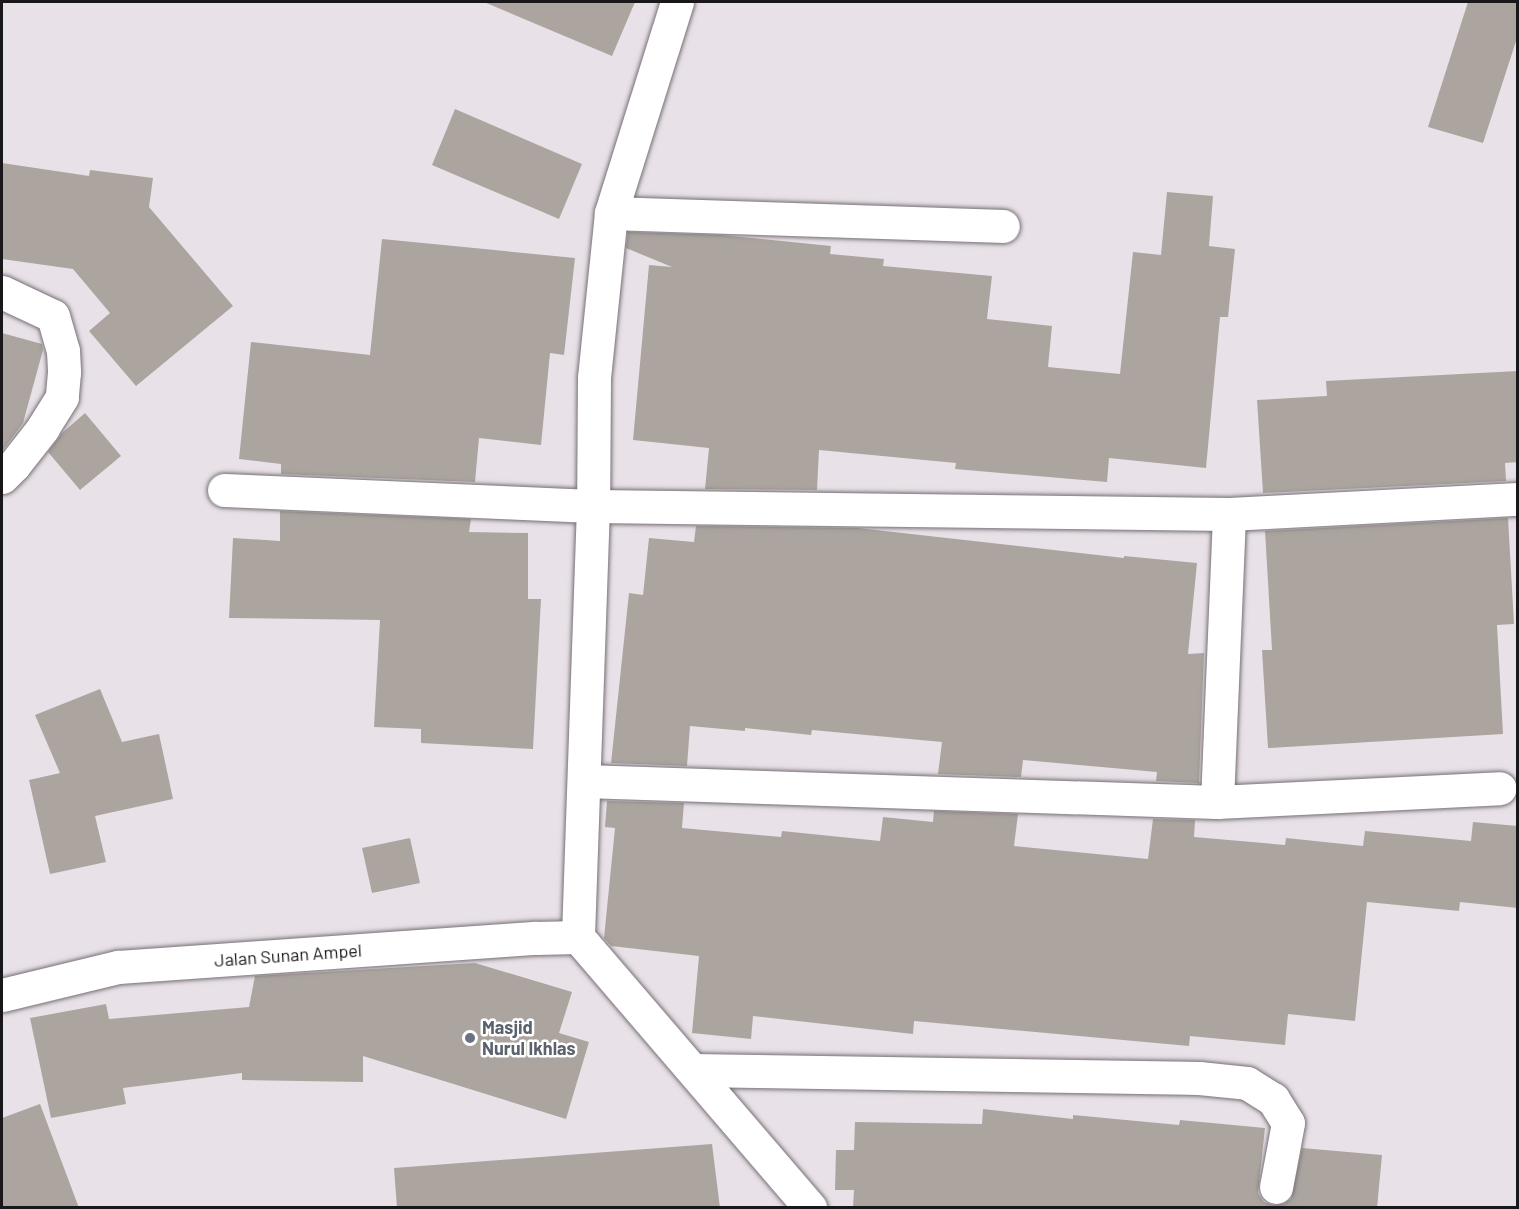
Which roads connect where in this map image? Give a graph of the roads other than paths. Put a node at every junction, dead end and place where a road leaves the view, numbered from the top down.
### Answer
1 (677, 2) edge
2 (611, 213) junction
3 (1003, 226) dead end
4 (2, 292) edge
5 (2, 477) edge
6 (224, 490) dead end
7 (1518, 499) edge
8 (594, 506) junction
9 (1229, 514) junction
10 (584, 781) junction
11 (1500, 788) dead end
12 (1217, 802) junction
13 (578, 938) junction
14 (2, 995) edge
15 (693, 1070) junction
16 (1276, 1187) dead end
17 (810, 1208) edge

1 - 2 street
2 - 3 street
2 - 8 street
4 - 5 street
6 - 8 street
7 - 9 street
8 - 9 street
8 - 10 street
9 - 12 street
10 - 12 street
10 - 13 street
11 - 12 street
13 - 14 street, Jalan Sunan Ampel
13 - 15 street
15 - 16 street
15 - 17 street

